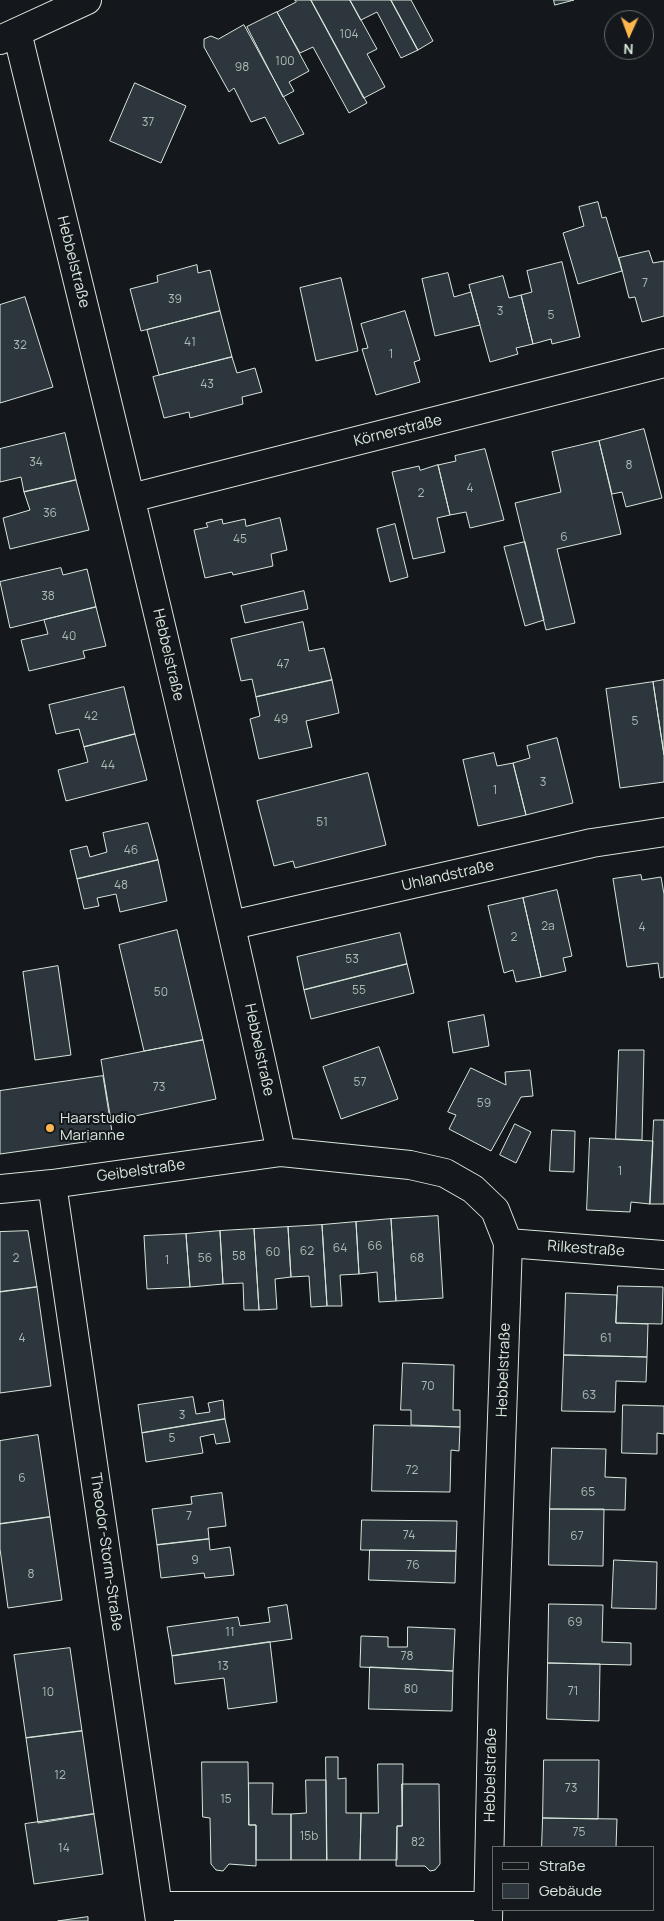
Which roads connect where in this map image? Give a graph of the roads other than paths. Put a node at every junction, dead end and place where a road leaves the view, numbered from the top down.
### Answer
1 (86, 0) edge
2 (8, 36) edge
3 (664, 363) edge
4 (131, 498) junction
5 (664, 832) edge
6 (232, 925) junction
7 (281, 1152) junction
8 (52, 1184) junction
9 (0, 1188) edge
10 (508, 1243) junction
11 (664, 1255) edge
12 (488, 1913) edge
13 (159, 1914) edge

1 - 2 street
2 - 4 street, Hebbelstraße
3 - 4 street, Körnerstraße
4 - 6 street, Hebbelstraße
5 - 6 street, Uhlandstraße
6 - 7 street, Hebbelstraße
7 - 8 street, Geibelstraße
7 - 10 street, Hebbelstraße
8 - 9 street, Geibelstraße
8 - 13 street, Theodor-Storm-Straße
10 - 11 street, Rilkestraße
10 - 12 street, Hebbelstraße
12 - 13 street

